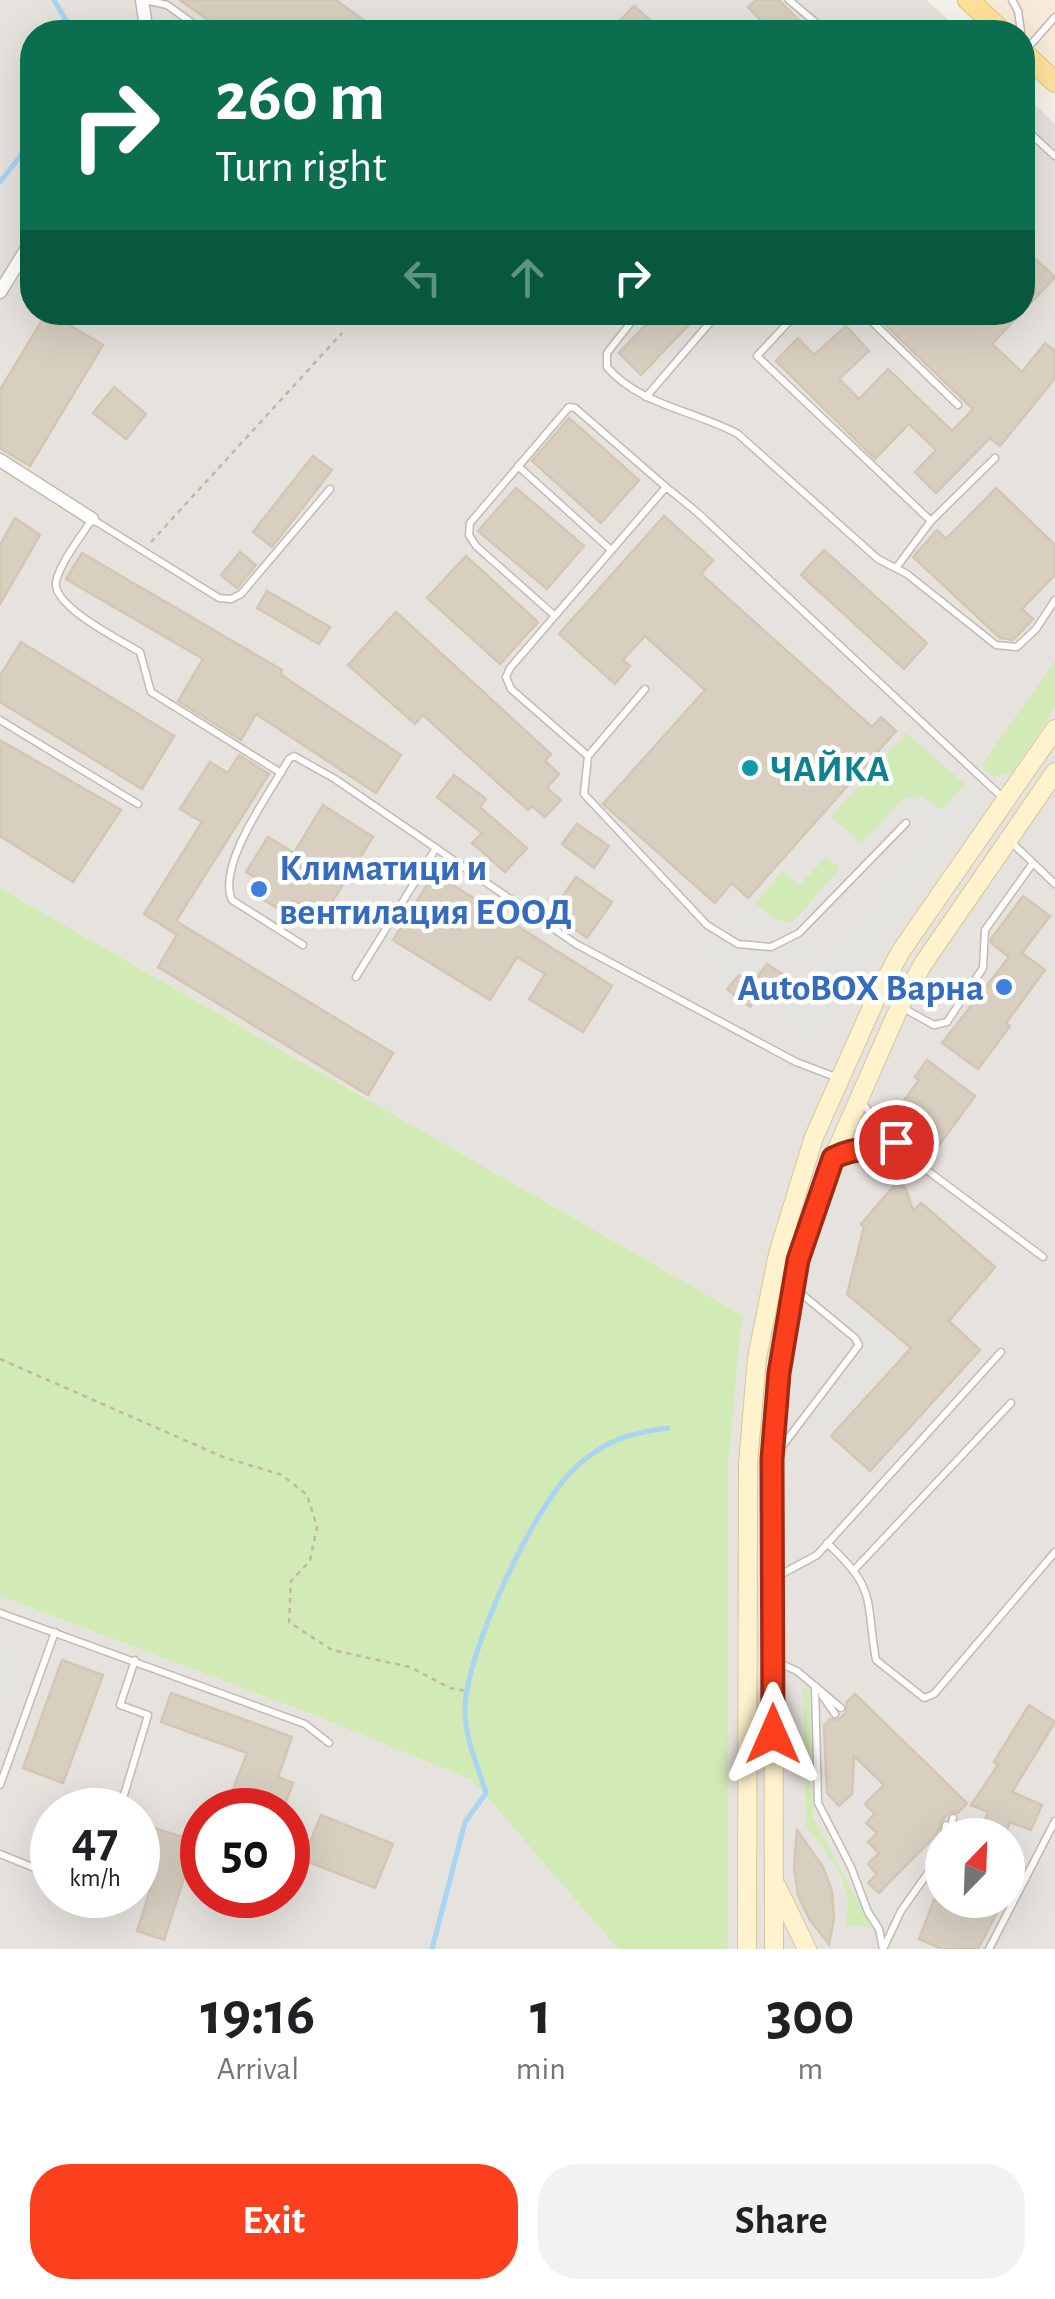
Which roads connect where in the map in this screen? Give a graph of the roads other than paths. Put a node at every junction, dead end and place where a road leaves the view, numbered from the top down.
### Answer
1 (143, 0) edge
2 (789, 0) edge
3 (968, 0) edge
4 (1055, 17) edge
5 (188, 20) edge
6 (812, 20) edge
7 (990, 20) edge
8 (1035, 35) edge
9 (1035, 60) edge
10 (1055, 82) edge
11 (1035, 138) edge
12 (1055, 156) edge
13 (20, 260) edge
14 (0, 292) edge
15 (629, 325) edge
16 (708, 325) edge
17 (786, 325) edge
18 (875, 325) edge
19 (646, 396) junction
20 (958, 405) dead end
21 (995, 458) dead end
22 (0, 460) edge
23 (518, 466) junction
24 (666, 487) junction
25 (330, 489) dead end
26 (92, 519) junction
27 (931, 521) junction
28 (611, 550) junction
29 (896, 568) junction
30 (1055, 600) edge
31 (555, 616) junction
32 (646, 689) dead end
33 (0, 720) edge
34 (1055, 729) edge
35 (588, 756) junction
36 (1055, 772) edge
37 (282, 773) junction
38 (1006, 802) junction
39 (138, 804) dead end
40 (1020, 821) junction
41 (906, 823) dead end
42 (1008, 839) junction
43 (436, 848) junction
44 (1033, 863) junction
45 (1055, 884) edge
46 (303, 944) dead end
47 (356, 976) dead end
48 (900, 1006) junction
49 (839, 1078) junction
50 (858, 1098) junction
51 (908, 1156) junction
52 (833, 1158) junction
53 (1044, 1256) dead end
54 (793, 1288) junction
55 (1002, 1352) dead end
56 (1011, 1403) dead end
57 (772, 1459) junction
58 (828, 1543) junction
59 (1055, 1552) edge
60 (855, 1569) junction
61 (772, 1578) junction
62 (0, 1612) edge
63 (55, 1632) junction
64 (135, 1660) junction
65 (773, 1660) junction
66 (816, 1686) junction
67 (842, 1708) dead end
68 (835, 1714) dead end
69 (329, 1743) dead end
70 (0, 1785) edge
71 (126, 1788) edge
72 (1055, 1821) edge
73 (1051, 1840) edge
74 (0, 1854) edge
75 (30, 1866) edge
76 (925, 1879) edge
77 (774, 1880) junction
78 (747, 1949) edge
79 (774, 1949) edge
80 (807, 1949) edge
81 (884, 1949) edge
82 (988, 1949) edge

1 - 5 lane
2 - 6 lane
3 - 7 main road
4 - 8 lane
9 - 10 main road
11 - 12 lane
13 - 14 street
15 - 19 lane
16 - 19 lane
17 - 27 lane
18 - 20 lane
19 - 29 lane
21 - 27 lane
22 - 26 street
23 - 24 lane
23 - 28 lane
23 - 31 lane
24 - 28 lane
24 - 38 lane
25 - 26 lane
26 - 37 lane
27 - 29 lane
28 - 31 lane
29 - 30 lane
31 - 35 lane
32 - 35 lane
33 - 39 lane
34 - 38 main road
35 - 41 lane
36 - 40 main road
37 - 43 lane
37 - 46 lane
38 - 40 main road
38 - 49 main road
40 - 42 main road
42 - 44 lane
42 - 48 main road
43 - 47 lane
43 - 49 lane
44 - 45 lane
44 - 48 lane
48 - 50 main road
49 - 78 main road
50 - 51 lane
50 - 52 main road
51 - 52 lane
51 - 53 lane
52 - 54 main road
54 - 57 main road
54 - 57 lane
55 - 58 lane
56 - 60 lane
57 - 61 main road
58 - 60 lane
58 - 61 lane
59 - 60 lane
61 - 65 main road
62 - 63 lane
63 - 64 lane
63 - 70 lane
64 - 69 lane
64 - 71 lane
65 - 66 lane
65 - 77 main road
66 - 67 lane
66 - 68 lane
66 - 81 lane
72 - 73 lane
73 - 82 lane
74 - 75 lane
76 - 81 lane
77 - 79 main road
77 - 80 main road

